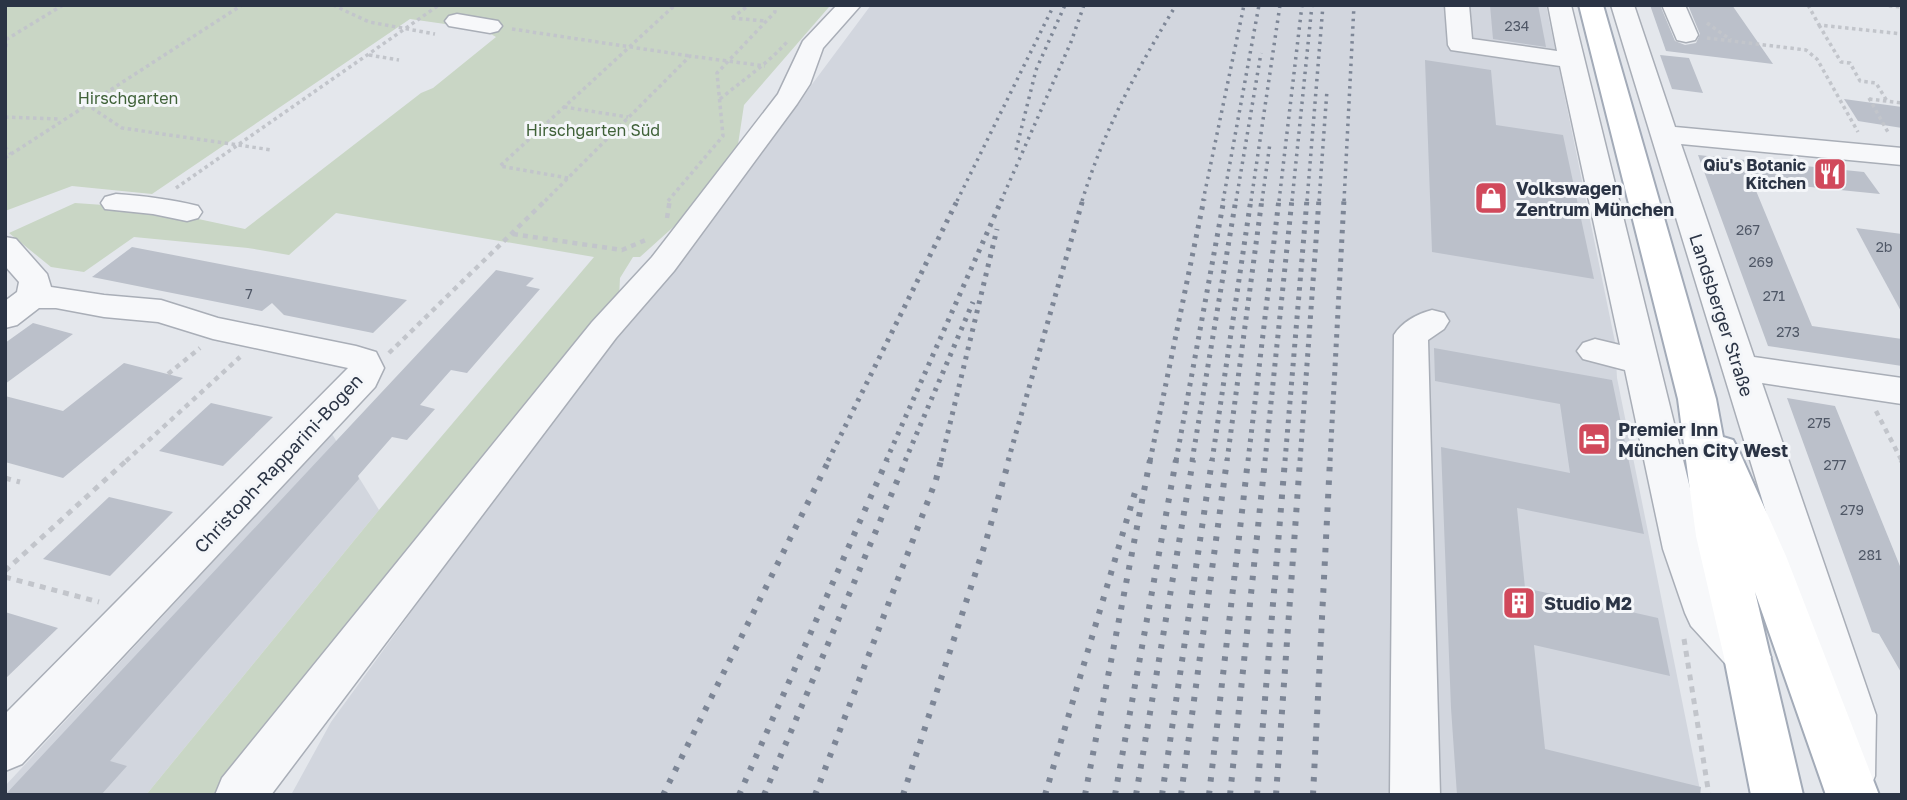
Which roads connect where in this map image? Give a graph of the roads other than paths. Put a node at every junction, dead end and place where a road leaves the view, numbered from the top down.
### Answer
1 (850, 5) edge
2 (1457, 5) edge
3 (1559, 5) edge
4 (1591, 5) edge
5 (1622, 5) edge
6 (1673, 5) edge
7 (448, 13) edge
8 (483, 31) road end
9 (1686, 35) road end
10 (1572, 60) junction
11 (1581, 96) junction
12 (1618, 101) junction
13 (1663, 134) junction
14 (1902, 157) edge
15 (116, 203) dead end
16 (187, 212) dead end
17 (5, 246) edge
18 (18, 308) edge
19 (1432, 321) dead end
20 (1595, 351) dead end
21 (1642, 357) junction
22 (1740, 367) junction
23 (1692, 380) junction
24 (1902, 391) edge
25 (1748, 657) junction
26 (5, 748) edge
27 (1851, 791) edge
28 (240, 795) edge
29 (1415, 795) edge
30 (1777, 795) edge

1 - 28 street
2 - 10 street
3 - 10 street
4 - 12 main road, Landsberger Straße
5 - 13 street, Landsberger Straße
6 - 9 street
7 - 8 street
10 - 11 street
11 - 12 street
11 - 21 street
12 - 23 main road, Landsberger Straße
13 - 14 street
13 - 22 street, Landsberger Straße
15 - 16 street
17 - 18 street
18 - 26 street, Christoph-Rapparini-Bogen
19 - 29 street
20 - 21 street
21 - 23 street
21 - 25 street
22 - 24 street
22 - 27 street, Landsberger Straße
23 - 25 main road, Landsberger Straße
23 - 27 main road, Landsberger Straße
25 - 30 main road, Landsberger Straße

